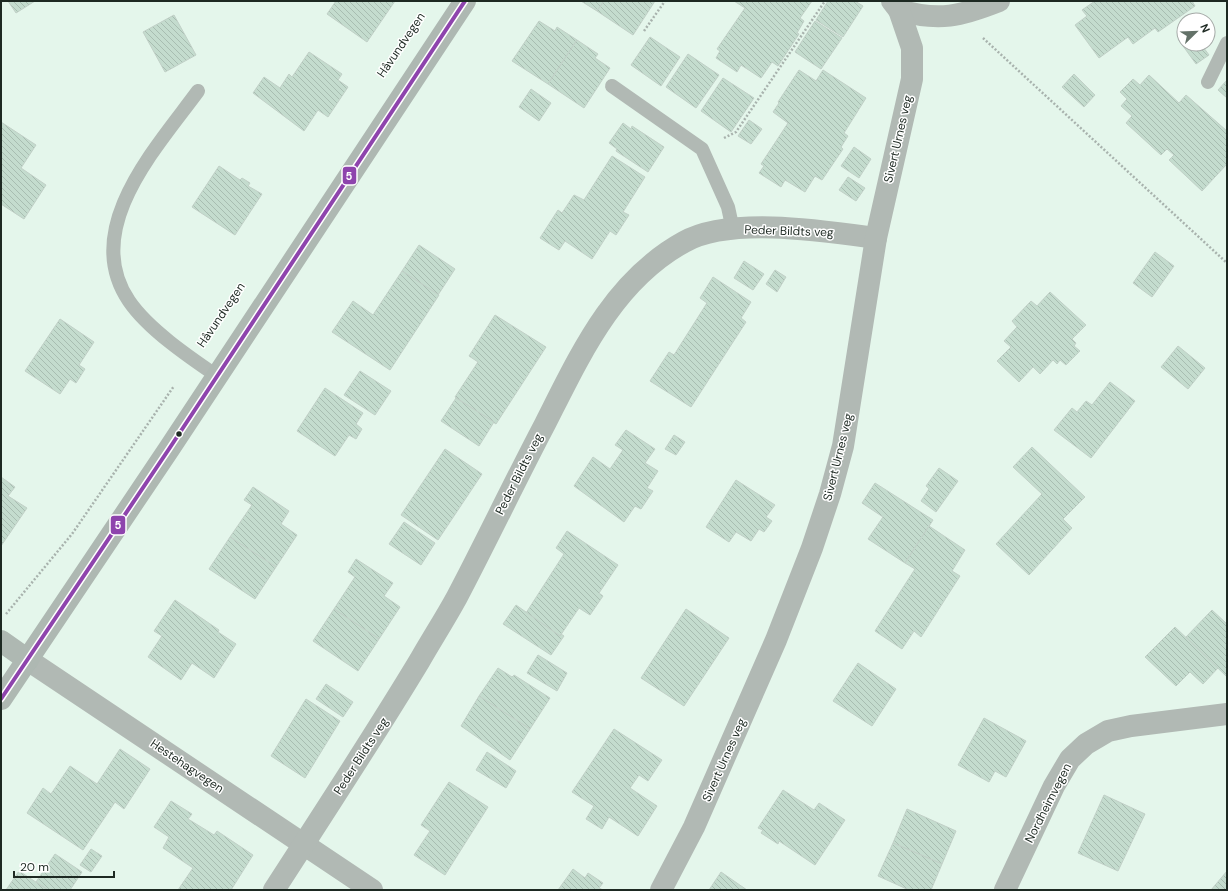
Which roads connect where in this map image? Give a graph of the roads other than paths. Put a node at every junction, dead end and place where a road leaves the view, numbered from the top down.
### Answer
1 (464, 1) edge
2 (999, 1) edge
3 (896, 6) edge
4 (1227, 43) edge
5 (1208, 82) dead end
6 (612, 86) dead end
7 (198, 91) dead end
8 (733, 230) junction
9 (876, 238) junction
10 (217, 376) junction
11 (1, 641) edge
12 (28, 660) junction
13 (1, 699) edge
14 (1227, 714) edge
15 (304, 844) junction
16 (274, 890) edge
17 (372, 890) edge
18 (661, 890) edge
19 (1005, 890) edge

1 - 10 main road
2 - 3 street
3 - 9 street, Sivert Urnes veg
4 - 5 lane
6 - 8 lane
7 - 10 lane
8 - 9 street, Peder Bildts veg
8 - 15 street, Peder Bildts veg
9 - 18 street, Sivert Urnes veg
10 - 12 main road
11 - 12 main road, Hestehagvegen
12 - 13 main road
12 - 15 street, Hestehagvegen
14 - 19 street, Nordheimvegen
15 - 16 street, Peder Bildts veg
15 - 17 street, Hestehagvegen

